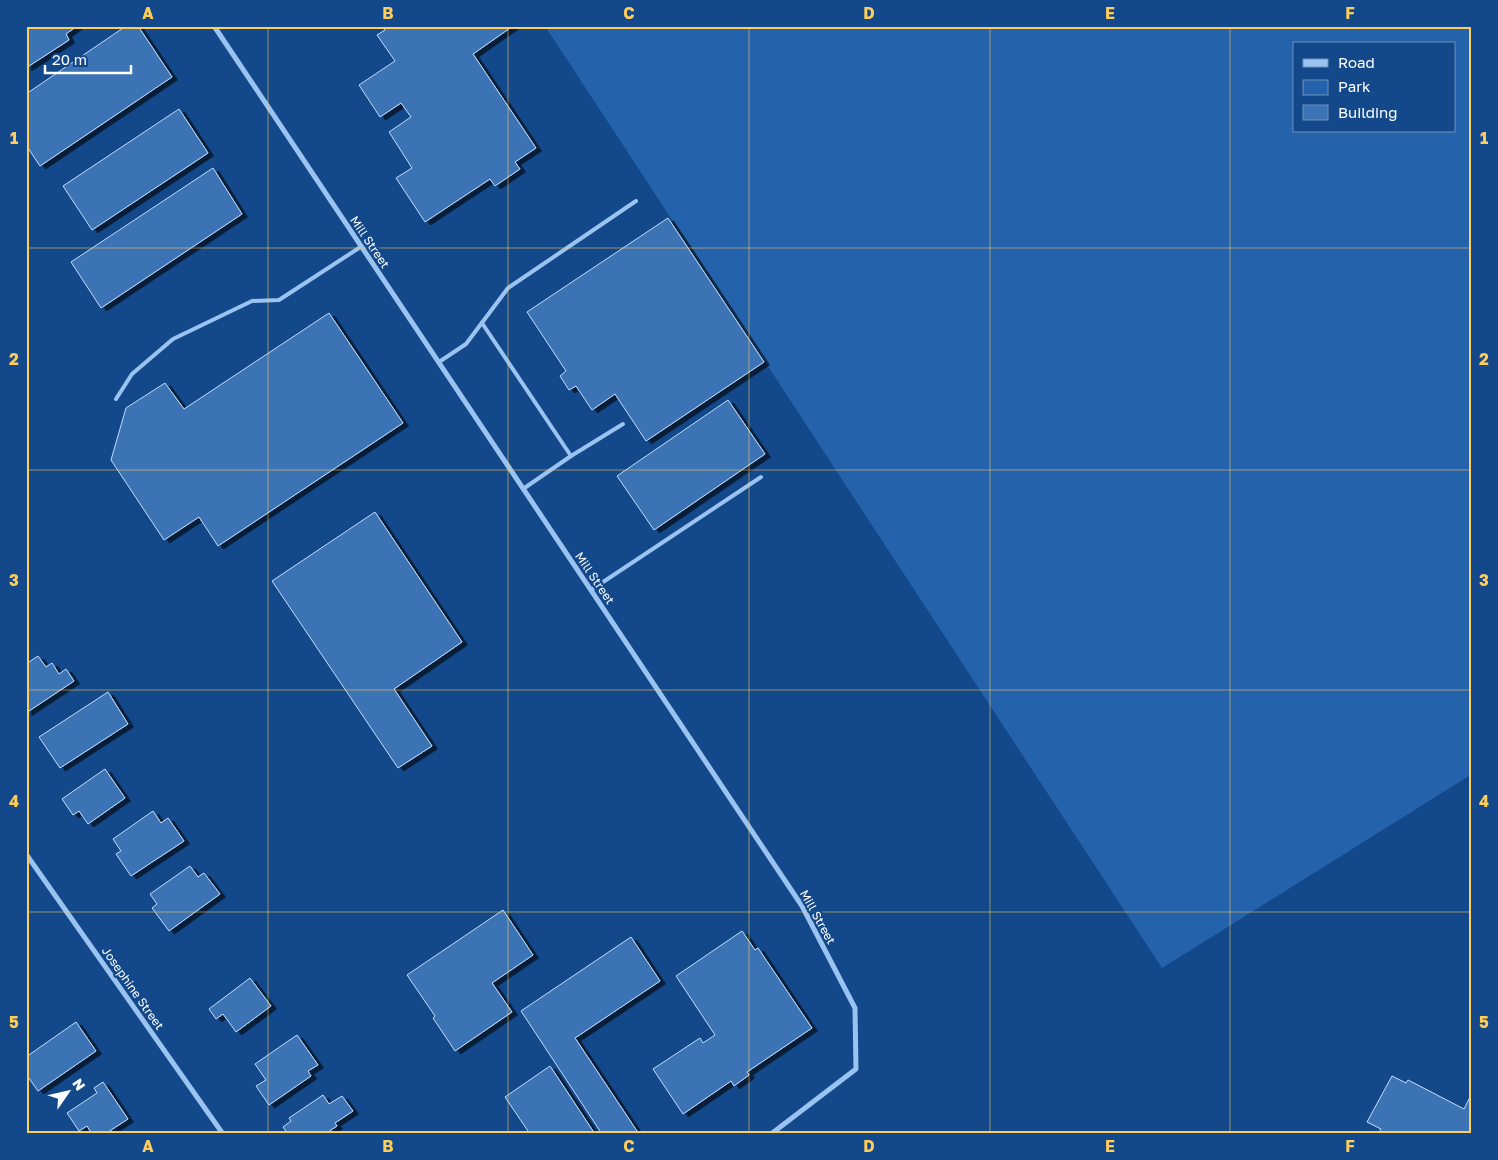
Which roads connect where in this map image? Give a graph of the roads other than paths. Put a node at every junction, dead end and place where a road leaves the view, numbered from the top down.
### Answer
1 (214, 26) edge
2 (636, 201) dead end
3 (362, 246) junction
4 (482, 323) junction
5 (439, 362) junction
6 (116, 399) dead end
7 (624, 424) dead end
8 (571, 456) junction
9 (761, 477) dead end
10 (523, 489) junction
11 (591, 590) junction
12 (26, 854) edge
13 (223, 1134) edge
14 (771, 1134) edge

1 - 3 street, Mill Street
2 - 4 lane
3 - 5 street, Mill Street
3 - 6 lane
4 - 5 lane
4 - 8 lane
5 - 10 street, Mill Street
7 - 8 lane
8 - 10 lane
9 - 11 lane
10 - 11 street, Mill Street
11 - 14 street, Mill Street
12 - 13 street, Josephine Street

